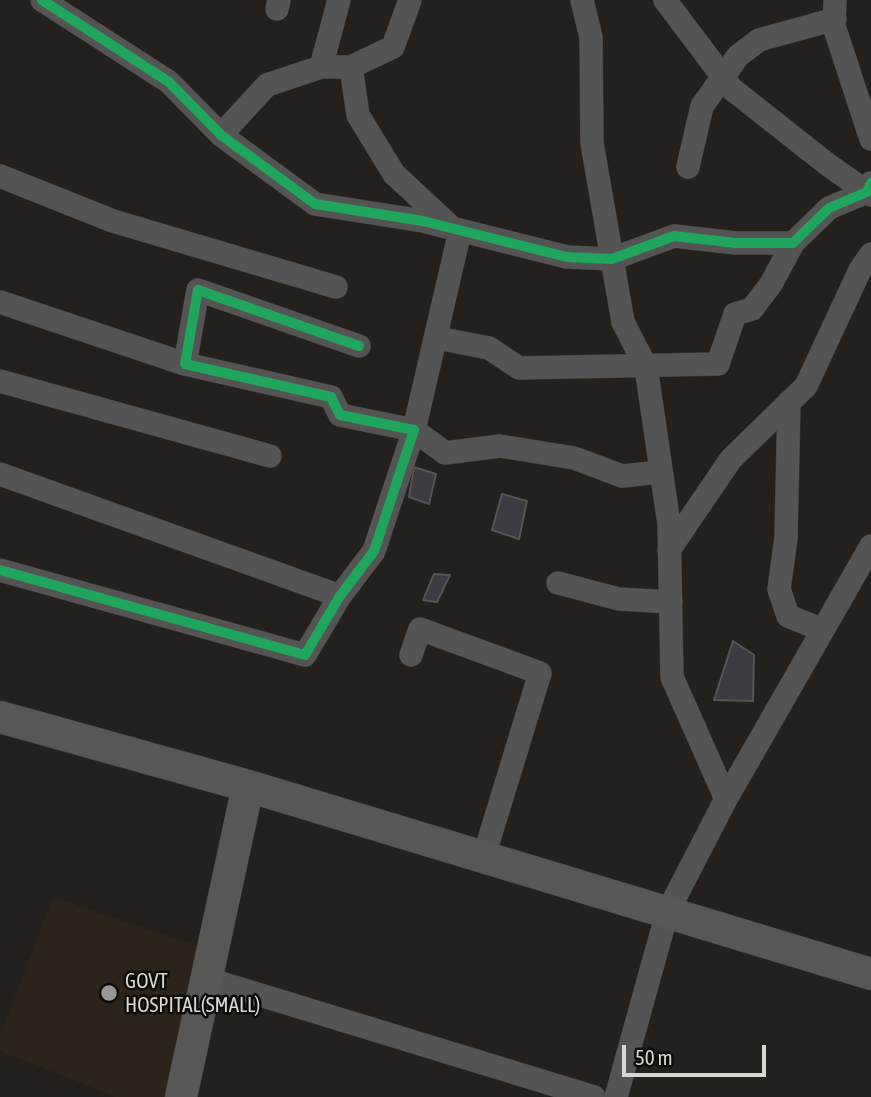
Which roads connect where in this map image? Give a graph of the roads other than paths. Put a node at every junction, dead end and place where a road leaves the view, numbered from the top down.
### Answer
1 (42, 0) edge
2 (339, 0) edge
3 (410, 0) edge
4 (582, 0) edge
5 (665, 0) edge
6 (835, 9) edge
7 (321, 67) junction
8 (351, 67) junction
9 (721, 78) junction
10 (221, 135) junction
11 (871, 139) edge
12 (688, 167) dead end
13 (0, 176) edge
14 (870, 190) edge
15 (458, 231) junction
16 (793, 243) junction
17 (871, 254) edge
18 (612, 259) junction
19 (336, 287) dead end
20 (0, 302) edge
21 (436, 338) junction
22 (359, 346) dead end
23 (185, 363) junction
24 (646, 367) junction
25 (0, 381) edge
26 (789, 402) junction
27 (414, 430) junction
28 (270, 456) dead end
29 (661, 472) junction
30 (0, 474) edge
31 (871, 546) edge
32 (669, 550) junction
33 (0, 570) edge
34 (558, 583) dead end
35 (340, 596) junction
36 (671, 602) junction
37 (823, 630) junction
38 (411, 655) dead end
39 (0, 716) edge
40 (248, 786) junction
41 (726, 799) junction
42 (484, 856) junction
43 (667, 914) junction
44 (871, 974) edge
45 (208, 979) junction
46 (181, 1097) edge
47 (594, 1097) edge
48 (616, 1097) edge

1 - 10 street
2 - 7 street
3 - 8 street
4 - 18 street
5 - 9 street
6 - 9 street
6 - 11 street
7 - 8 street
7 - 10 street
8 - 15 street
9 - 12 street
9 - 14 street
10 - 15 street
13 - 19 street
14 - 16 street
15 - 18 street
15 - 21 street
16 - 18 street
16 - 24 street
17 - 26 street
18 - 24 street
20 - 23 street
21 - 24 street
21 - 27 street
22 - 23 street
23 - 27 street
24 - 29 street
25 - 28 street
26 - 32 street
26 - 37 street
27 - 29 street
27 - 35 street
29 - 32 street
30 - 35 street
31 - 37 street
32 - 36 street
33 - 35 street
34 - 36 street
36 - 41 street
37 - 41 street
38 - 42 street
39 - 40 main road
40 - 42 main road
40 - 45 main road
41 - 43 street
42 - 43 main road
43 - 44 main road
43 - 48 street
45 - 46 main road
45 - 47 street

